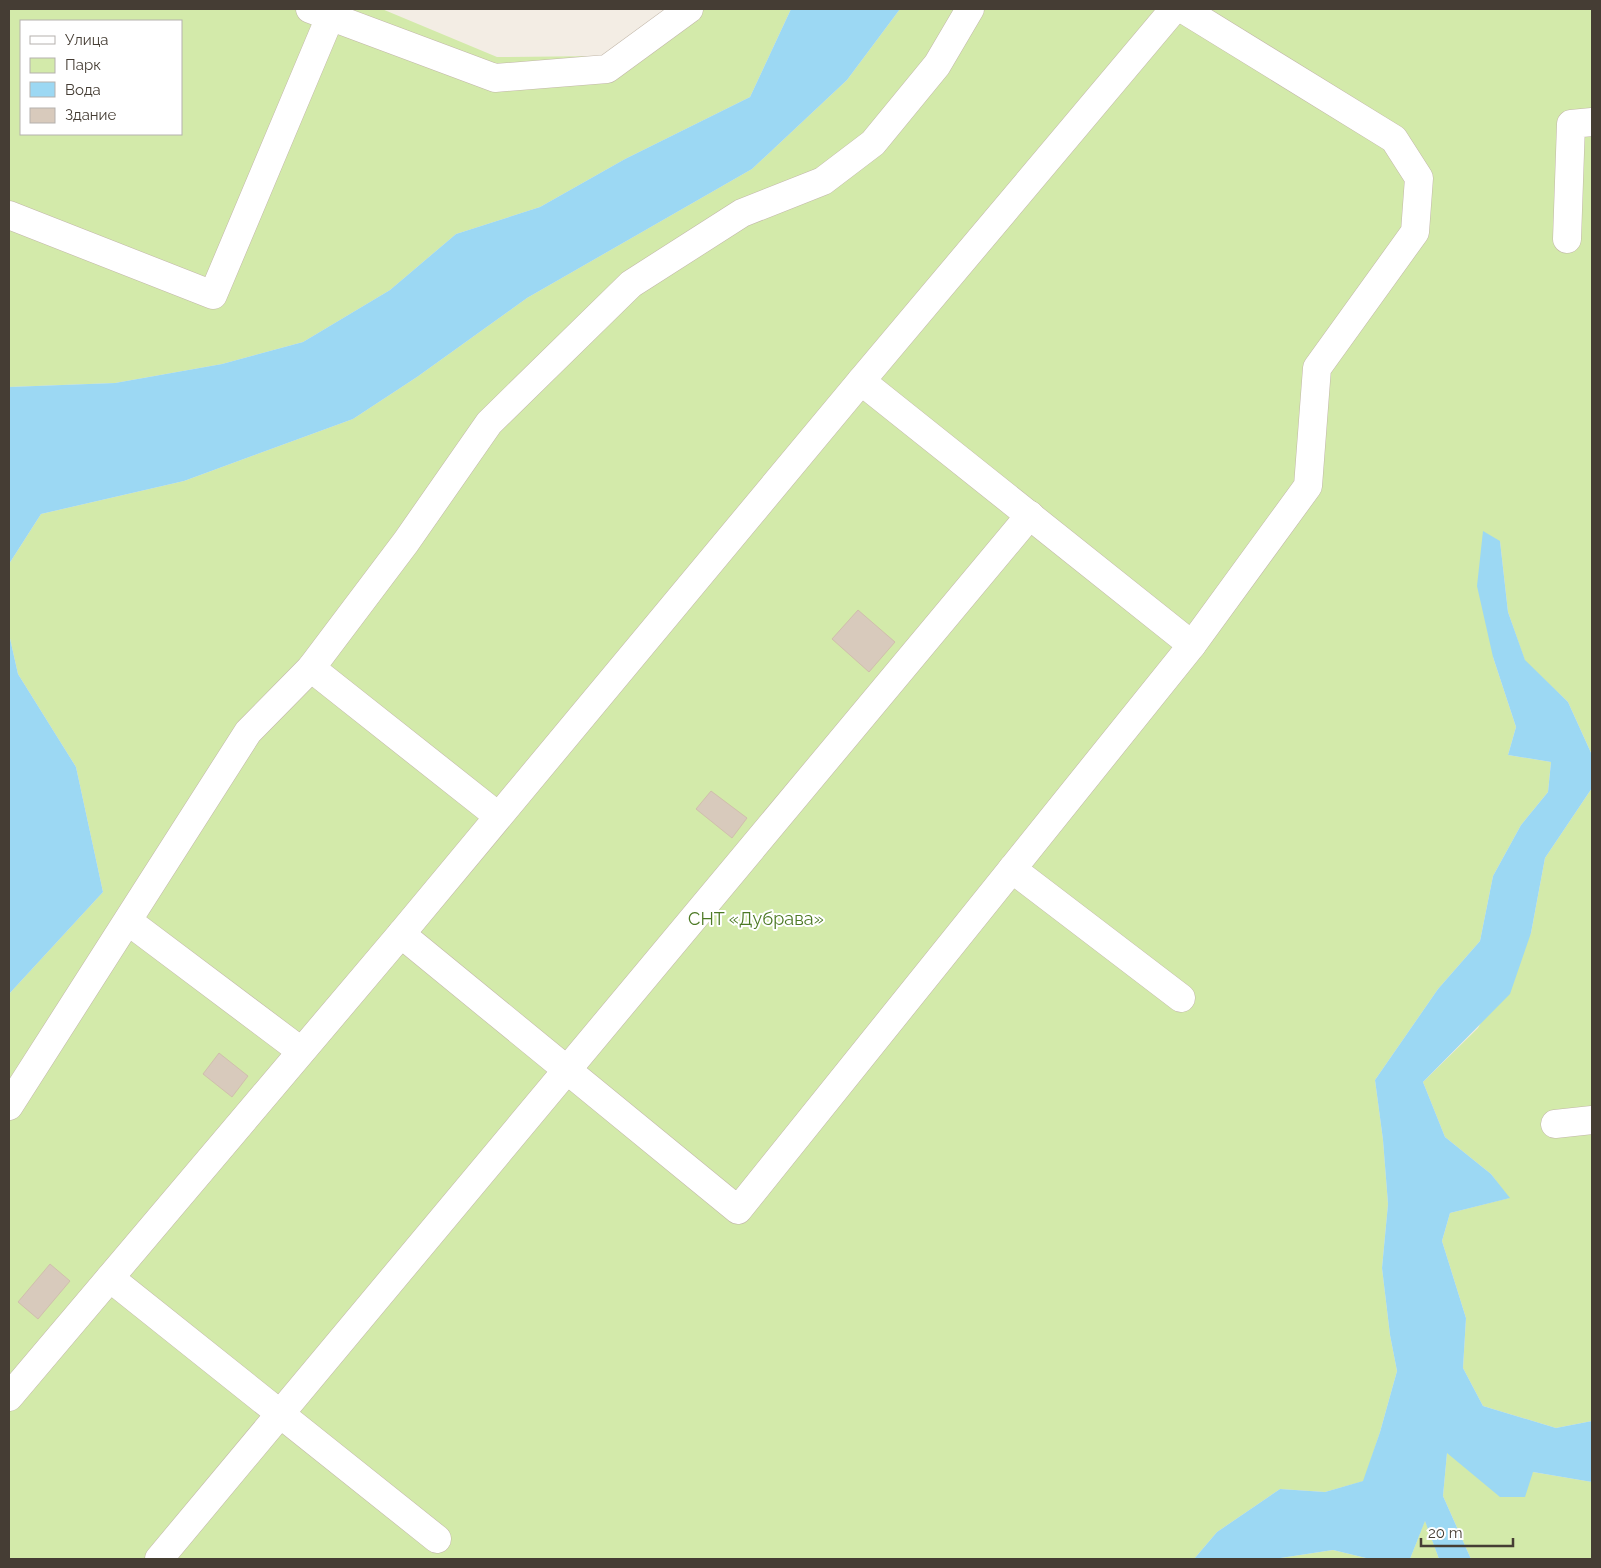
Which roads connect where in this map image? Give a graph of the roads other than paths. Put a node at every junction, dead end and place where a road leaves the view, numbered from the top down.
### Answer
1 (689, 9) edge
2 (970, 9) edge
3 (1174, 9) edge
4 (1183, 9) edge
5 (320, 13) edge
6 (1210, 16) edge
7 (1592, 122) edge
8 (9, 215) edge
9 (1567, 239) dead end
10 (861, 380) junction
11 (1030, 515) junction
12 (1192, 644) junction
13 (311, 668) junction
14 (498, 816) junction
15 (1012, 869) junction
16 (128, 921) junction
17 (400, 934) junction
18 (1181, 998) dead end
19 (301, 1051) junction
20 (566, 1070) junction
21 (9, 1106) edge
22 (1592, 1120) edge
23 (1555, 1124) dead end
24 (110, 1278) junction
25 (9, 1397) edge
26 (281, 1414) junction
27 (437, 1539) dead end
28 (159, 1559) edge

1 - 5 lane
2 - 13 lane
3 - 10 lane
4 - 6 lane
5 - 8 lane
6 - 12 lane
7 - 9 lane
10 - 11 lane
10 - 14 lane
11 - 12 lane
11 - 20 lane
12 - 15 lane
13 - 14 lane
13 - 16 lane
14 - 17 lane
15 - 18 lane
15 - 20 lane
16 - 19 lane
16 - 21 lane
17 - 19 lane
17 - 20 lane
19 - 24 lane
20 - 26 lane
22 - 23 lane
24 - 25 lane
24 - 26 lane
26 - 27 lane
26 - 28 lane

